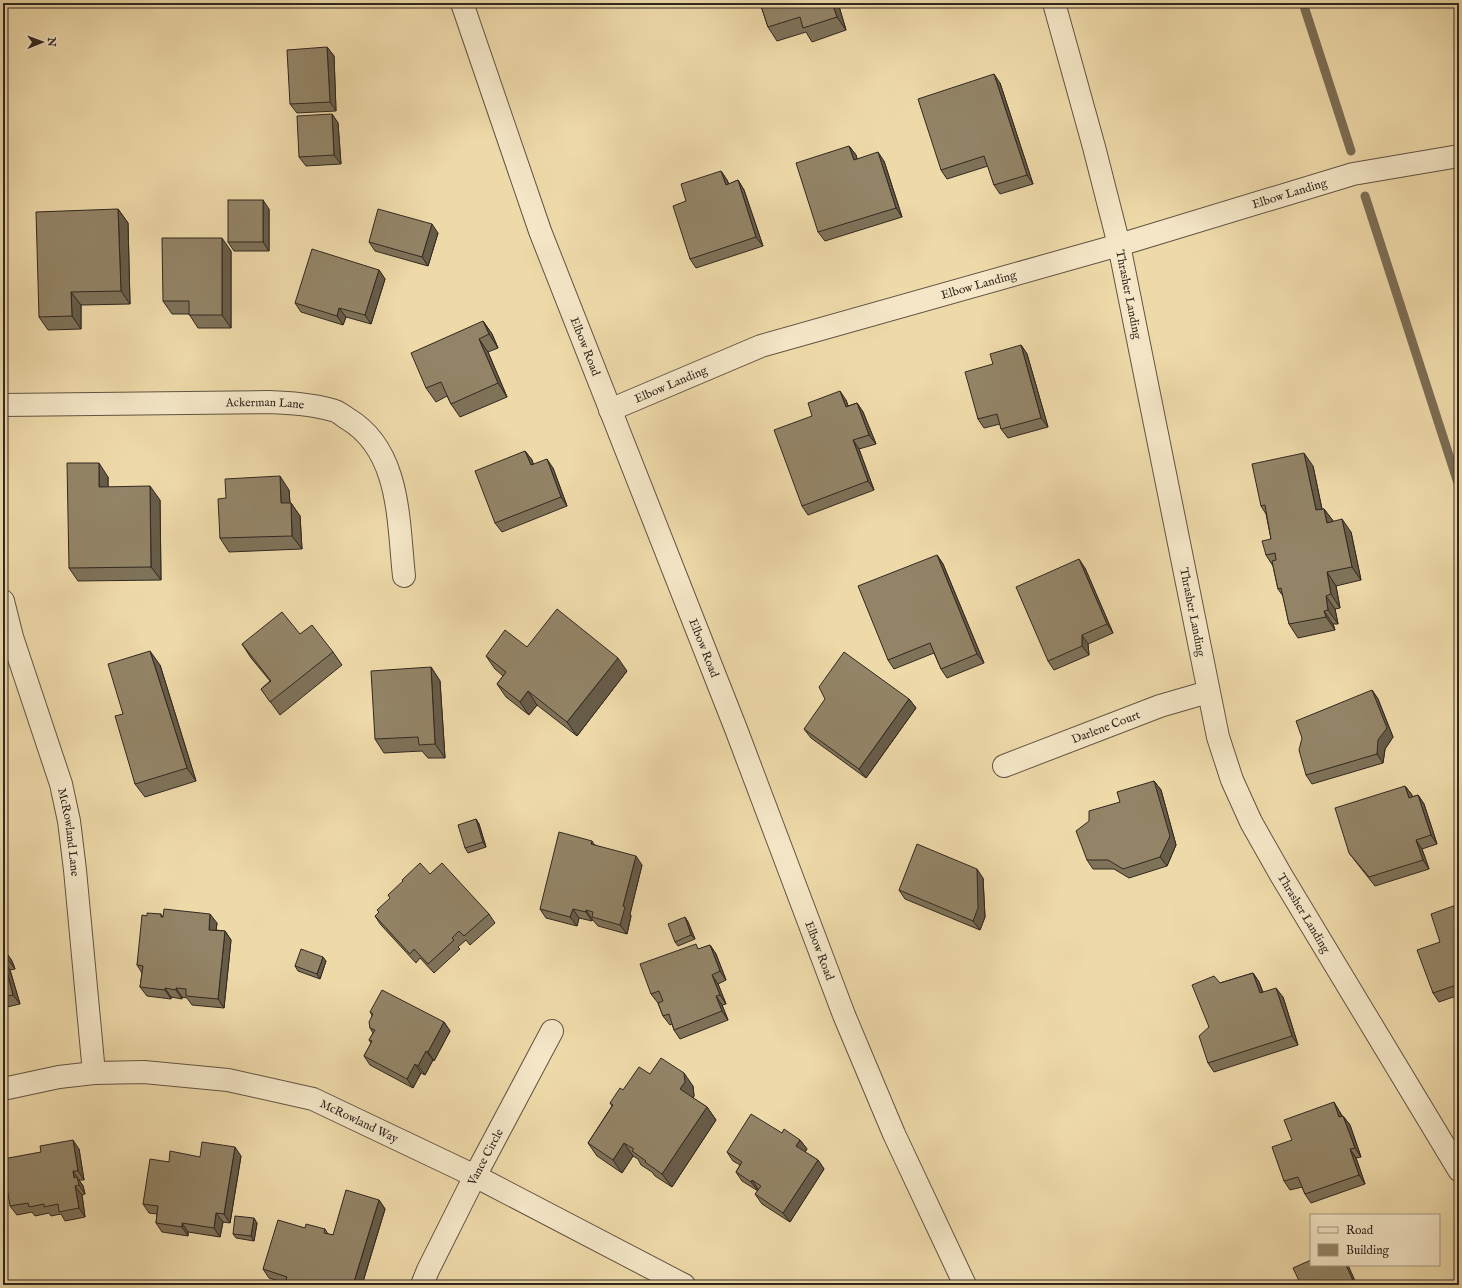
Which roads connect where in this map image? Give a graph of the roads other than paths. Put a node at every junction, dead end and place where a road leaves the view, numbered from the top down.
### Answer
1 (462, 3) edge
2 (1054, 3) edge
3 (1459, 156) edge
4 (1119, 245) junction
5 (3, 405) edge
6 (610, 410) junction
7 (404, 576) dead end
8 (3, 601) edge
9 (1208, 692) junction
10 (1004, 766) dead end
11 (552, 1031) dead end
12 (94, 1073) junction
13 (3, 1089) edge
14 (1459, 1170) edge
15 (475, 1176) junction
16 (422, 1285) edge
17 (684, 1285) edge
18 (965, 1285) edge

1 - 6 street, Elbow Road
2 - 4 street, Thrasher Landing
3 - 4 street, Elbow Landing
4 - 6 street, Elbow Landing
4 - 9 street, Thrasher Landing
5 - 7 street, Ackerman Lane
6 - 18 street, Elbow Road
8 - 12 street, McRowland Lane
9 - 10 street, Darlene Court
9 - 14 street, Thrasher Landing
11 - 15 street, Vance Circle
12 - 13 street, McRowland Way
12 - 15 street, McRowland Way
15 - 16 street, Vance Circle
15 - 17 street, McRowland Way

